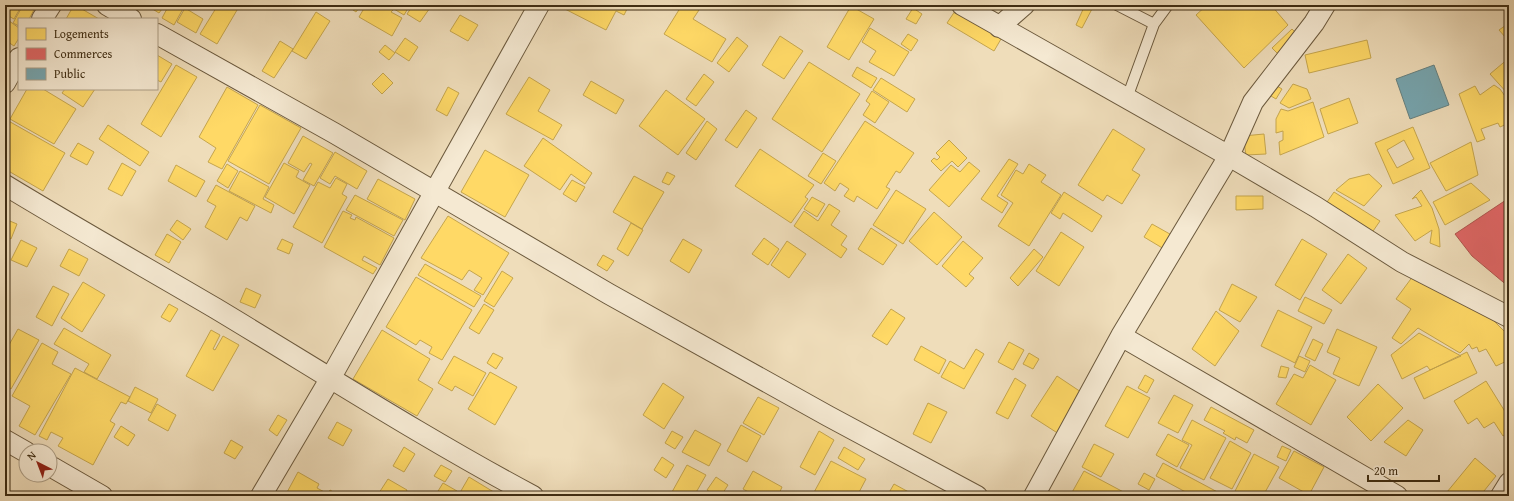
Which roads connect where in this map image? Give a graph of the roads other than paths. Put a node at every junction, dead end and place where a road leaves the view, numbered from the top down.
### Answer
1 (50, 5) edge
2 (106, 5) edge
3 (539, 5) edge
4 (962, 5) edge
5 (1024, 5) edge
6 (1117, 5) edge
7 (1168, 5) edge
8 (1325, 5) edge
9 (43, 18) edge
10 (129, 18) edge
11 (1154, 24) junction
12 (999, 27) junction
13 (158, 35) edge
14 (18, 60) edge
15 (5, 82) edge
16 (1127, 98) junction
17 (1229, 156) junction
18 (5, 185) edge
19 (435, 193) junction
20 (1509, 317) edge
21 (1121, 336) junction
22 (330, 379) junction
23 (5, 440) edge
24 (18, 447) edge
25 (58, 471) edge
26 (1509, 483) edge
27 (102, 496) edge
28 (261, 496) edge
29 (533, 496) edge
30 (977, 496) edge
31 (1034, 496) edge
32 (1397, 496) edge
33 (1501, 496) edge

1 - 9 street
2 - 10 street
3 - 19 street
4 - 12 street
5 - 12 street
6 - 11 lane
7 - 11 lane
8 - 17 street
11 - 16 lane
12 - 16 street
13 - 19 street
14 - 15 street
16 - 17 street
17 - 20 street
17 - 21 street
18 - 22 street
19 - 22 street
19 - 30 street
21 - 31 street
21 - 32 street
22 - 28 street
22 - 29 street
23 - 24 street
25 - 27 street
26 - 33 street

